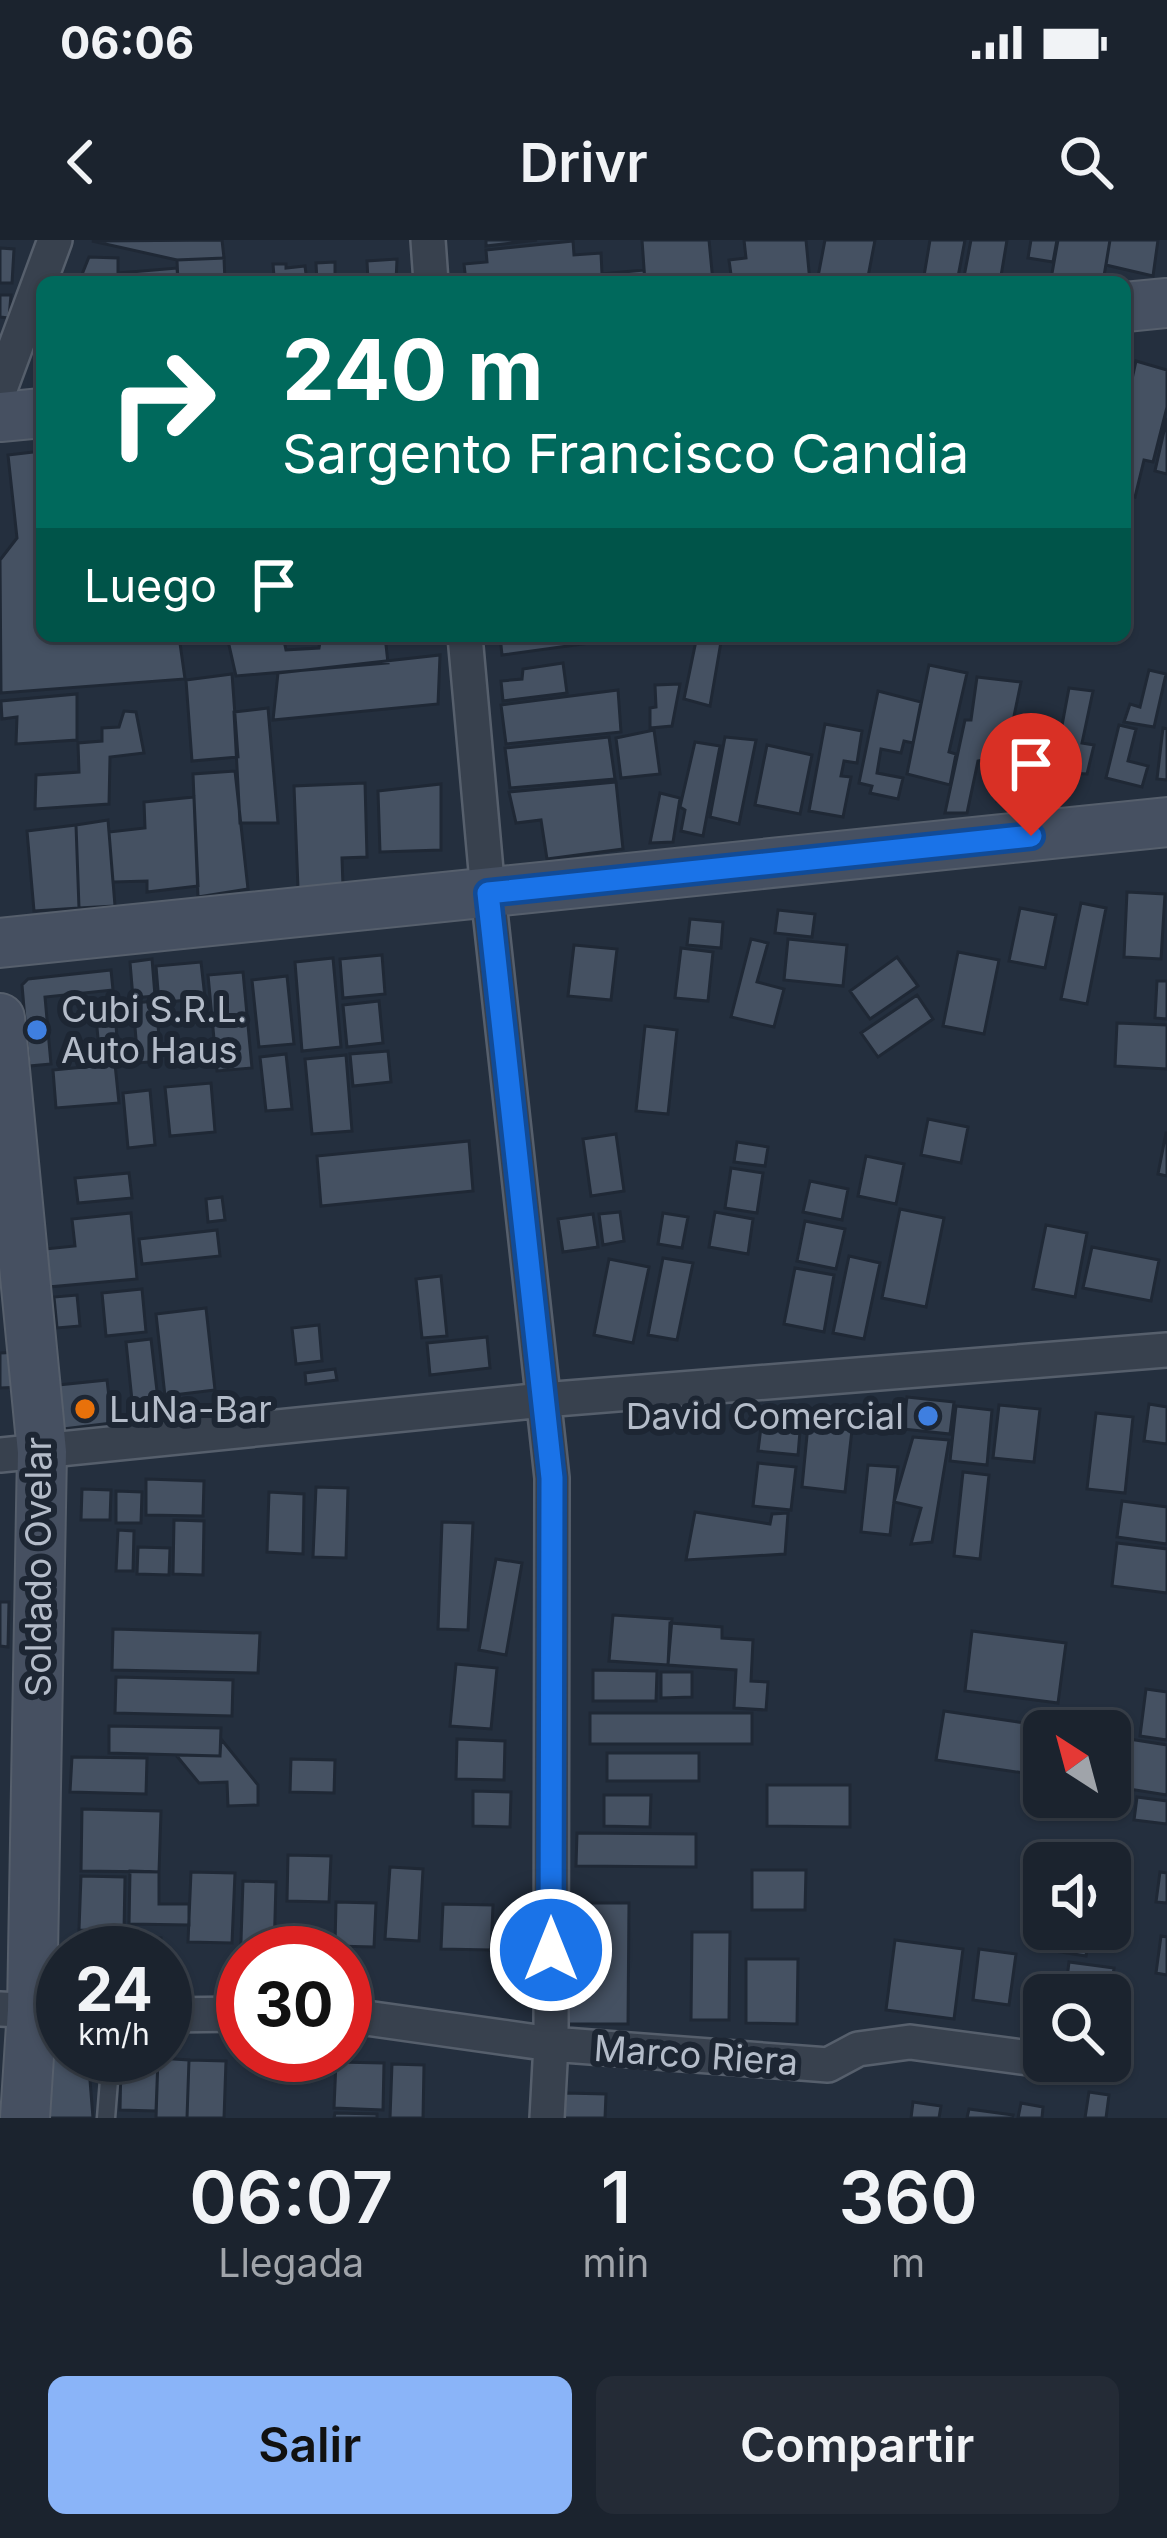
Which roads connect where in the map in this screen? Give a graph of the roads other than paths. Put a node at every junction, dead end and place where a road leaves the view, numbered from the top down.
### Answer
1 (55, 240) edge
2 (428, 240) edge
3 (42, 276) edge
4 (431, 276) edge
5 (36, 291) edge
6 (1167, 303) edge
7 (1131, 306) edge
8 (0, 389) edge
9 (36, 414) edge
10 (0, 417) edge
11 (466, 642) edge
12 (1167, 822) edge
13 (488, 893) junction
14 (0, 943) edge
15 (0, 1018) edge
16 (1167, 1350) edge
17 (543, 1400) junction
18 (21, 1454) edge
19 (32, 2010) edge
20 (372, 2019) edge
21 (551, 2044) junction
22 (1023, 2057) edge
23 (109, 2082) edge
24 (25, 2118) edge
25 (106, 2118) edge
26 (547, 2118) edge

1 - 3 street
2 - 4 street
5 - 8 street
6 - 7 street
9 - 10 street
11 - 13 street
12 - 13 street
13 - 14 street
13 - 17 street
15 - 18 street, Soldado Ovelar
16 - 17 street
17 - 18 street
17 - 21 street
18 - 19 street, Soldado Ovelar
19 - 24 street, Soldado Ovelar
20 - 21 street, Marco Riera
21 - 22 street, Marco Riera
21 - 26 street
23 - 25 lane

